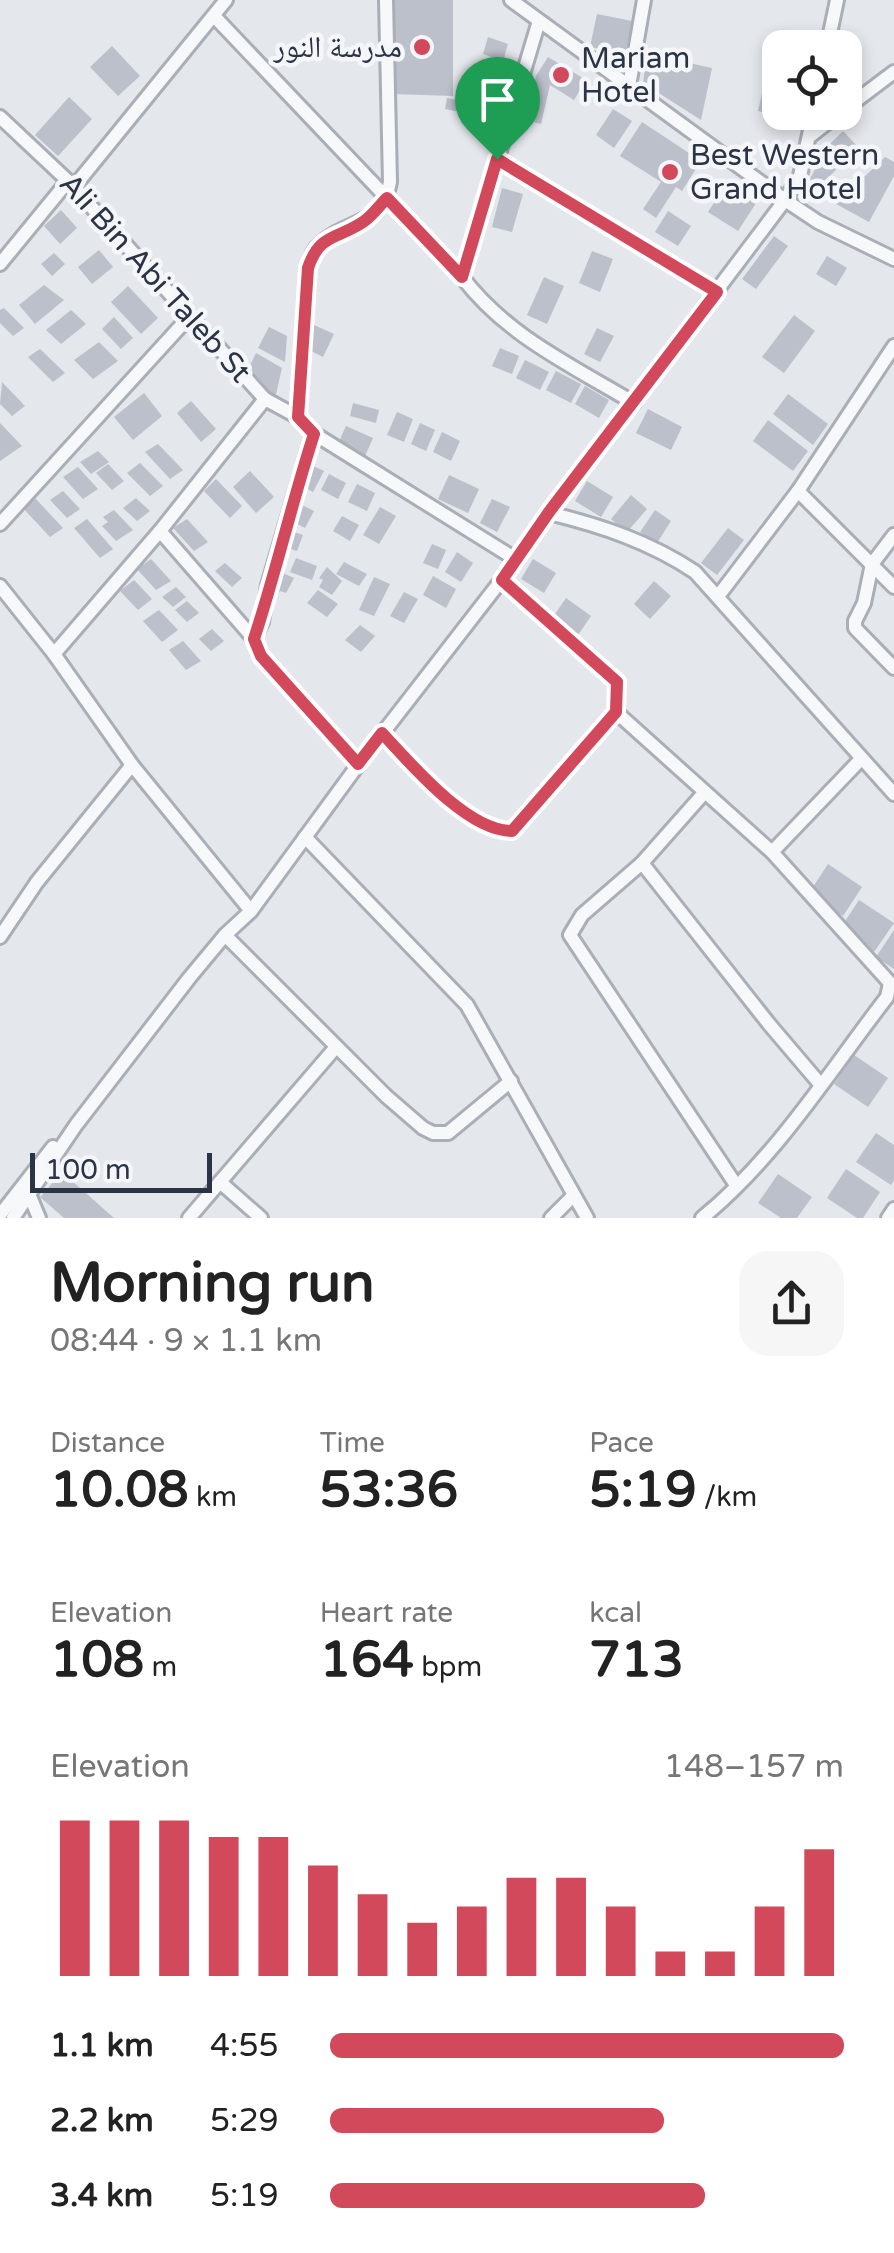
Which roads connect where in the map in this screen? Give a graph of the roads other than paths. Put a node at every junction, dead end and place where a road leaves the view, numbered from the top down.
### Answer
1 (226, 0) edge
2 (386, 0) edge
3 (511, 0) edge
4 (644, 0) edge
5 (838, 0) edge
6 (214, 16) junction
7 (538, 21) junction
8 (832, 30) edge
9 (894, 72) edge
10 (628, 86) junction
11 (862, 96) edge
12 (0, 117) edge
13 (810, 130) edge
14 (818, 130) edge
15 (809, 137) junction
16 (497, 159) junction
17 (70, 184) junction
18 (387, 198) junction
19 (785, 200) junction
20 (894, 259) edge
21 (0, 264) edge
22 (462, 277) junction
23 (717, 292) junction
24 (188, 318) junction
25 (894, 346) edge
26 (265, 399) junction
27 (634, 402) junction
28 (298, 417) junction
29 (314, 434) junction
30 (798, 491) junction
31 (549, 512) junction
32 (0, 524) edge
33 (160, 531) junction
34 (894, 536) edge
35 (517, 560) junction
36 (872, 564) junction
37 (502, 580) junction
38 (0, 586) edge
39 (894, 588) edge
40 (719, 595) junction
41 (254, 639) junction
42 (54, 654) junction
43 (894, 668) edge
44 (616, 712) junction
45 (382, 733) junction
46 (860, 759) junction
47 (358, 764) junction
48 (132, 765) junction
49 (704, 793) junction
50 (894, 794) edge
51 (305, 838) junction
52 (772, 852) junction
53 (642, 863) junction
54 (251, 911) junction
55 (225, 935) junction
56 (0, 937) edge
57 (336, 1046) junction
58 (511, 1081) junction
59 (820, 1084) junction
60 (76, 1124) junction
61 (220, 1182) junction
62 (736, 1186) junction
63 (29, 1194) junction
64 (572, 1198) junction
65 (894, 1210) edge
66 (9, 1215) edge
67 (39, 1218) edge
68 (188, 1218) edge
69 (261, 1218) edge
70 (551, 1218) edge
71 (587, 1218) edge
72 (702, 1218) edge
73 (888, 1218) edge

1 - 6 street
2 - 18 street
3 - 7 street
4 - 10 street
5 - 8 street
6 - 17 street
6 - 18 street
7 - 10 street
7 - 16 street
9 - 11 street
10 - 19 street
12 - 17 street, Ali Bin Abi Taleb St
13 - 15 street
14 - 15 street
15 - 19 street
16 - 22 street
16 - 23 street
17 - 21 street
17 - 24 street, Ali Bin Abi Taleb St
18 - 22 street
18 - 28 street
19 - 20 street
19 - 23 street
22 - 27 street
23 - 27 street
24 - 26 street, Ali Bin Abi Taleb St
24 - 32 street
25 - 30 street
26 - 28 street, Ali Bin Abi Taleb St
26 - 33 street
27 - 31 street
28 - 29 street, Ali Bin Abi Taleb St
29 - 35 street, Ali Bin Abi Taleb St
29 - 41 street
30 - 36 street
30 - 40 street
31 - 35 street
31 - 40 street
33 - 41 street
33 - 42 street
34 - 36 street
35 - 37 street
36 - 39 street
36 - 43 street
37 - 44 street
37 - 45 street
38 - 42 street
40 - 46 street
41 - 47 street
42 - 48 street
44 - 45 street
44 - 49 street
45 - 47 street
46 - 50 street
46 - 52 street
47 - 51 street
48 - 54 street
48 - 56 street
49 - 52 street
49 - 53 street
51 - 54 street
51 - 58 street
52 - 59 street
53 - 59 street
53 - 62 street
54 - 55 street
55 - 57 street
55 - 60 street
57 - 58 street
57 - 61 street
58 - 64 street
59 - 62 street
60 - 63 street
60 - 66 street
61 - 68 street
61 - 69 street
62 - 72 street
63 - 66 street
63 - 67 street
64 - 70 street
64 - 71 street
65 - 73 street

